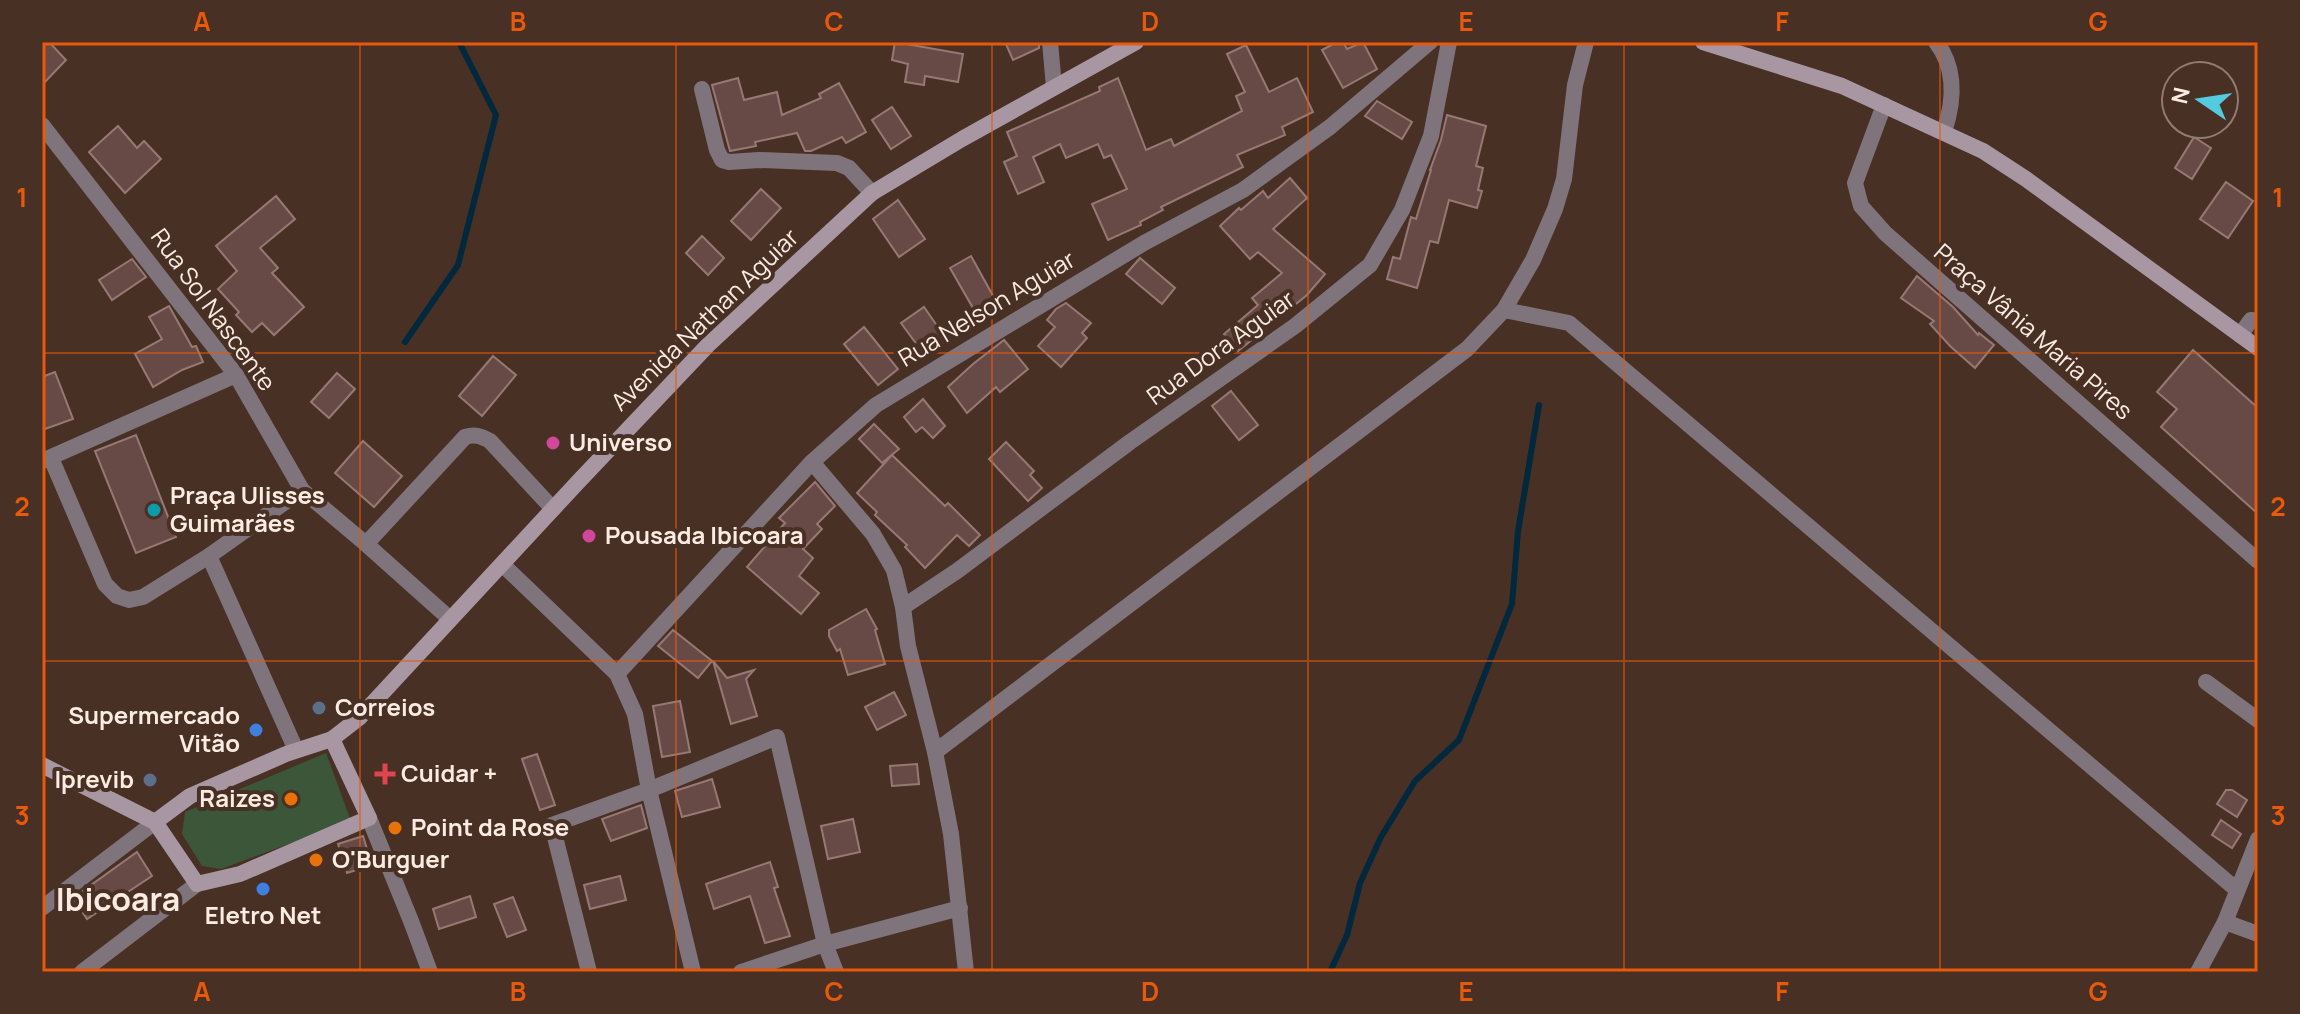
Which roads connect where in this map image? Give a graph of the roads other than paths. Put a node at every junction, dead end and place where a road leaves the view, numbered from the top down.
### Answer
1 (1050, 42) edge
2 (1136, 42) edge
3 (1430, 42) edge
4 (1449, 42) edge
5 (1586, 42) edge
6 (1703, 42) edge
7 (1936, 42) edge
8 (1054, 87) junction
9 (702, 89) dead end
10 (1884, 105) junction
11 (42, 125) edge
12 (1944, 132) junction
13 (872, 193) junction
14 (1504, 310) junction
15 (2258, 321) edge
16 (2240, 335) junction
17 (2258, 348) edge
18 (236, 375) junction
19 (46, 459) edge
20 (812, 462) junction
21 (302, 490) junction
22 (553, 509) junction
23 (366, 544) junction
24 (209, 556) junction
25 (2258, 561) edge
26 (503, 565) junction
27 (903, 607) junction
28 (450, 619) junction
29 (617, 674) junction
30 (2206, 682) dead end
31 (2258, 720) edge
32 (332, 739) junction
33 (296, 750) junction
34 (935, 752) junction
35 (42, 765) edge
36 (649, 790) junction
37 (369, 818) junction
38 (155, 822) junction
39 (2258, 839) edge
40 (197, 884) junction
41 (2237, 890) junction
42 (42, 908) edge
43 (960, 908) junction
44 (2225, 922) junction
45 (2258, 934) edge
46 (825, 944) junction
47 (82, 972) edge
48 (430, 972) edge
49 (589, 972) edge
50 (693, 972) edge
51 (741, 972) edge
52 (836, 972) edge
53 (966, 972) edge
54 (2198, 972) edge

1 - 8 street
2 - 8 main road, Avenida Nathan Aguiar
3 - 20 street, Rua Nelson Aguiar
4 - 27 street, Rua Dora Aguiar
5 - 14 street
6 - 10 main road
7 - 12 street
8 - 13 main road, Avenida Nathan Aguiar
9 - 13 street
10 - 12 main road
10 - 25 street, Praça Vânia Maria Pires
11 - 18 street, Rua Sol Nascente
12 - 16 main road
13 - 22 main road, Avenida Nathan Aguiar
14 - 34 street
14 - 41 street
15 - 16 street
16 - 17 main road
18 - 19 street
18 - 21 street, Rua Sol Nascente
19 - 24 street
20 - 27 street
20 - 29 street, Rua Nelson Aguiar
21 - 23 street, Rua Sol Nascente
21 - 24 street
22 - 23 street
22 - 26 main road, Avenida Nathan Aguiar
23 - 28 street, Rua Sol Nascente
24 - 33 street
26 - 28 main road, Avenida Nathan Aguiar
26 - 29 street
27 - 34 street
28 - 32 main road, Avenida Nathan Aguiar
29 - 36 street
30 - 31 street
32 - 33 main road
32 - 37 main road
33 - 38 main road
34 - 43 street
35 - 38 main road
36 - 46 street
36 - 49 street
36 - 50 street
37 - 40 main road
37 - 48 street
38 - 40 main road
38 - 42 street
39 - 41 street
40 - 47 street
41 - 44 street
43 - 46 street
43 - 53 street
44 - 45 street
44 - 54 street
46 - 51 street
46 - 52 street

